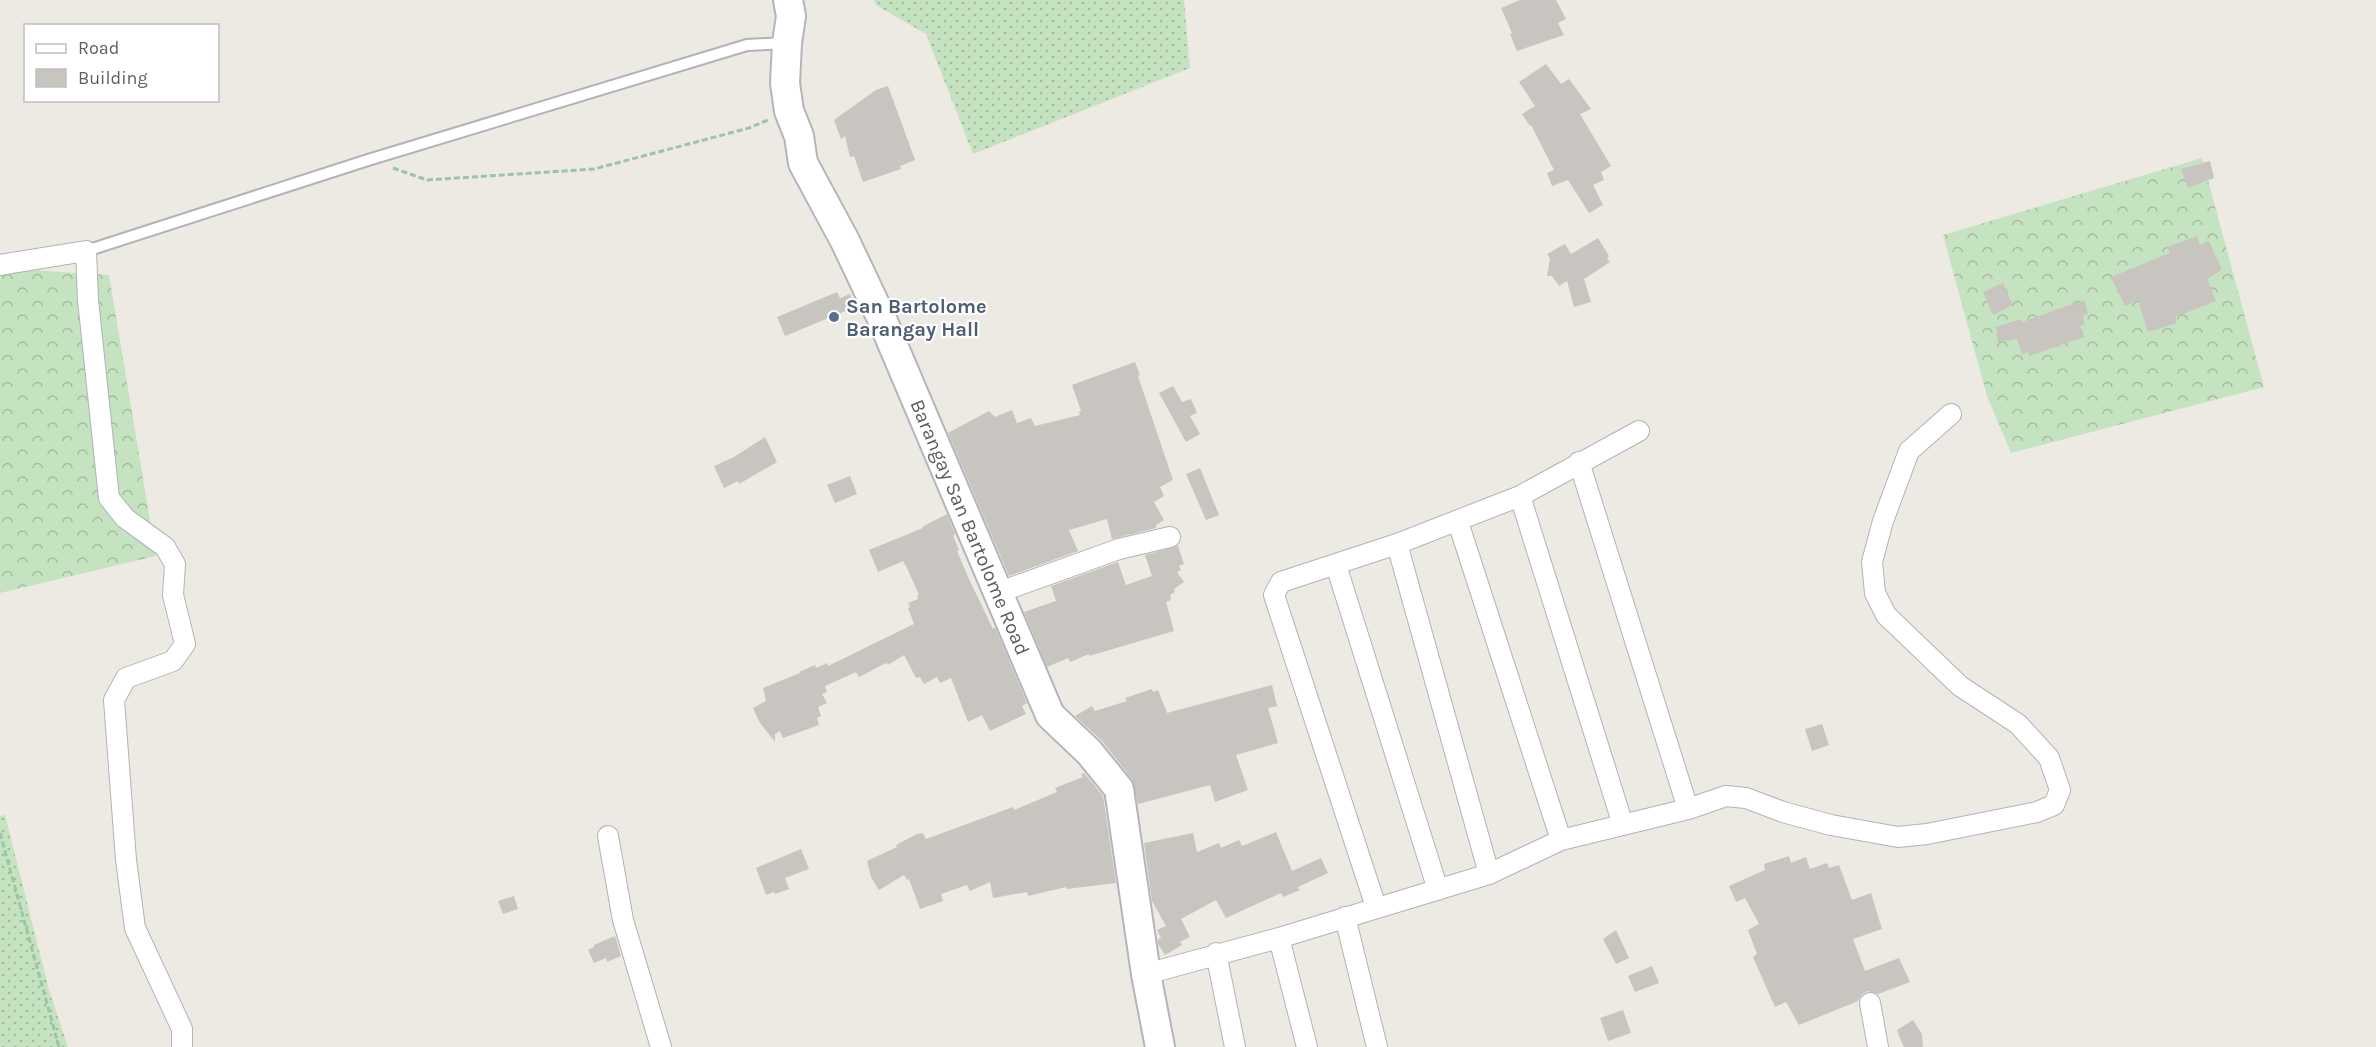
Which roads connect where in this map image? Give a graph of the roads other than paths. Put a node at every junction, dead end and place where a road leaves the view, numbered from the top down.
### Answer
1 (788, 0) edge
2 (787, 43) junction
3 (86, 250) junction
4 (0, 265) edge
5 (1951, 414) dead end
6 (1639, 431) dead end
7 (1579, 462) junction
8 (1520, 496) junction
9 (1458, 522) junction
10 (1170, 537) dead end
11 (1397, 544) junction
12 (1336, 565) junction
13 (997, 592) junction
14 (1688, 809) junction
15 (1623, 825) junction
16 (608, 836) dead end
17 (1561, 840) junction
18 (1489, 874) junction
19 (1438, 890) junction
20 (1376, 907) junction
21 (1346, 917) junction
22 (1279, 938) junction
23 (1216, 954) junction
24 (1146, 974) junction
25 (1870, 1003) dead end
26 (182, 1047) edge
27 (661, 1047) edge
28 (1160, 1047) edge
29 (1235, 1047) edge
30 (1306, 1047) edge
31 (1377, 1047) edge
32 (1878, 1047) edge

1 - 2 street, Barangay San Bartolome Road
2 - 3 lane
2 - 13 street, Barangay San Bartolome Road
3 - 4 street
3 - 26 street
5 - 14 street
6 - 7 street
7 - 8 street
7 - 14 street
8 - 9 street
8 - 15 street
9 - 11 street
9 - 17 street
10 - 13 street
11 - 12 street
11 - 18 street
12 - 19 street
12 - 20 street
13 - 24 street, Barangay San Bartolome Road
14 - 15 street
15 - 17 street
16 - 27 street
17 - 18 street
18 - 19 street
19 - 20 street
20 - 21 street
21 - 22 street
21 - 31 street
22 - 23 street
22 - 30 street
23 - 24 street
23 - 29 street
24 - 28 street, Barangay San Bartolome Road
25 - 32 street

